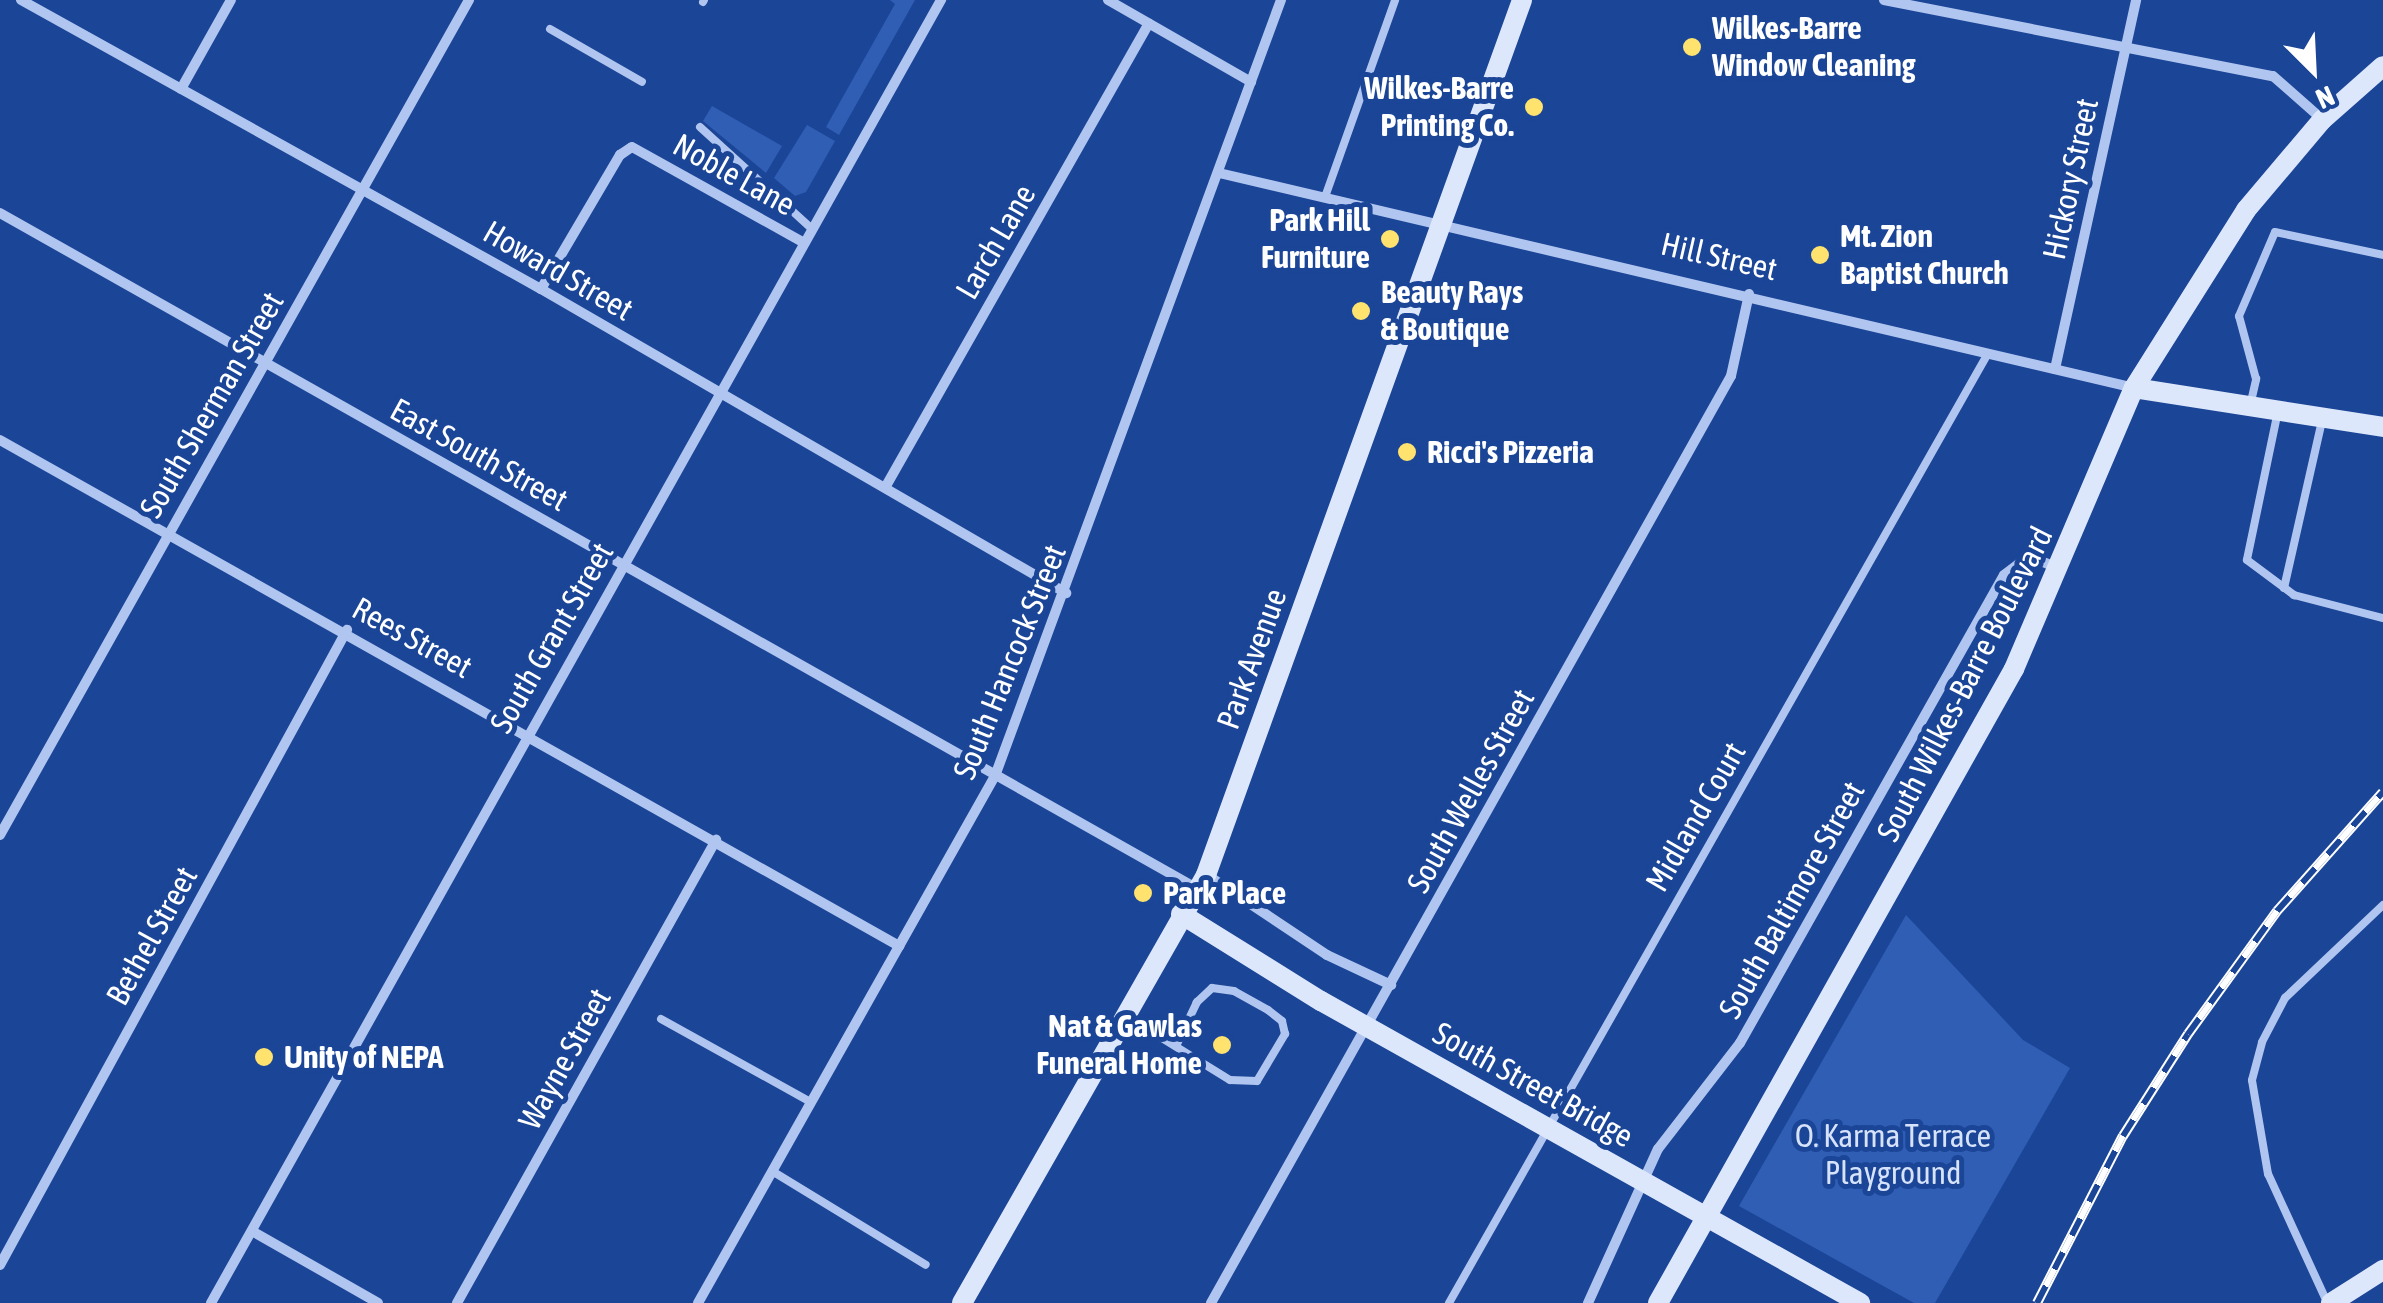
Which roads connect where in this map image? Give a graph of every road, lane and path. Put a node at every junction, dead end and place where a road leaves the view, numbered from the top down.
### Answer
1 (21, 0) edge
2 (232, 0) edge
3 (469, 0) edge
4 (941, 0) edge
5 (1108, 0) edge
6 (1281, 0) edge
7 (1395, 0) edge
8 (1522, 0) edge
9 (2136, 0) edge
10 (1890, 1) edge
11 (1149, 23) junction
12 (550, 29) dead end
13 (2126, 46) junction
14 (2383, 66) edge
15 (642, 82) dead end
16 (1250, 82) junction
17 (181, 89) junction
18 (2322, 120) junction
19 (700, 127) dead end
20 (1219, 173) junction
21 (362, 189) junction
22 (1325, 197) junction
23 (0, 213) edge
24 (1440, 224) junction
25 (812, 228) junction
26 (803, 242) junction
27 (2383, 255) edge
28 (541, 289) junction
29 (1749, 294) junction
30 (1987, 355) junction
31 (265, 362) junction
32 (2055, 369) junction
33 (2134, 388) junction
34 (718, 392) junction
35 (2250, 406) junction
36 (2278, 410) junction
37 (2322, 419) junction
38 (2383, 427) edge
39 (0, 440) edge
40 (886, 486) junction
41 (168, 532) junction
42 (624, 564) junction
43 (2061, 570) junction
44 (2284, 588) junction
45 (1066, 593) junction
46 (2383, 618) edge
47 (347, 630) junction
48 (527, 732) junction
49 (995, 776) junction
50 (0, 834) edge
51 (716, 840) junction
52 (1201, 881) junction
53 (2383, 905) edge
54 (1181, 914) junction
55 (899, 946) junction
56 (1391, 986) junction
57 (1124, 1014) junction
58 (661, 1019) dead end
59 (1176, 1046) junction
60 (811, 1102) junction
61 (772, 1170) junction
62 (252, 1230) junction
63 (926, 1265) dead end
64 (0, 1266) edge
65 (2383, 1270) edge
66 (211, 1303) edge
67 (378, 1303) edge
68 (458, 1303) edge
69 (698, 1303) edge
70 (962, 1303) edge
71 (1211, 1303) edge
72 (1449, 1303) edge
73 (1588, 1303) edge
74 (1658, 1303) edge
75 (1860, 1303) edge
76 (2330, 1303) edge

1 - 17 street, Howard Street
2 - 17 street
3 - 21 street, South Sherman Street
4 - 25 street, South Grant Street
5 - 11 street
6 - 16 street, South Hancock Street
7 - 22 lane
8 - 24 main road, Park Avenue
9 - 13 street, Hickory Street
10 - 13 street
11 - 16 street
11 - 40 street, Larch Lane
12 - 15 lane
13 - 18 street
13 - 32 street, Hickory Street
14 - 18 main road, South Wilkes-Barre Boulevard
16 - 20 street, South Hancock Street
17 - 21 street, Howard Street
18 - 33 main road, South Wilkes-Barre Boulevard
19 - 25 lane
20 - 22 street, Hill Street
20 - 45 street, South Hancock Street
21 - 28 street, Howard Street
21 - 31 street, South Sherman Street
22 - 24 street, Hill Street
23 - 31 street, East South Street
24 - 29 street, Hill Street
24 - 52 main road, Park Avenue
25 - 26 street, South Grant Street
26 - 28 street, Noble Lane
26 - 34 street, South Grant Street
27 - 35 lane
28 - 34 street, Howard Street
29 - 30 street, Hill Street
29 - 56 street, South Welles Street
30 - 32 street, Hill Street
30 - 72 lane, Midland Court
31 - 41 street, South Sherman Street
31 - 42 street, East South Street
32 - 33 street, Hill Street
33 - 35 main road, Hill Street
33 - 43 main road, South Wilkes-Barre Boulevard
34 - 40 street, Howard Street
34 - 42 street, South Grant Street
35 - 36 main road, Hill Street
36 - 37 main road, Hill Street
36 - 44 lane
37 - 38 main road, Hill Street
37 - 44 lane
39 - 41 street, Rees Street
40 - 45 street, Howard Street
41 - 47 street, Rees Street
41 - 50 street, South Sherman Street
42 - 48 street, South Grant Street
42 - 49 street, East South Street
43 - 73 street, South Baltimore Street
43 - 74 main road, South Wilkes-Barre Boulevard
44 - 46 lane
45 - 49 street, South Hancock Street
47 - 48 street, Rees Street
47 - 64 street, Bethel Street
48 - 51 street, Rees Street
48 - 62 street, South Grant Street
49 - 52 street, East South Street
49 - 55 street, South Hancock Street
51 - 55 street, Rees Street
51 - 68 street, Wayne Street
52 - 54 main road, Park Avenue
52 - 56 street, East South Street
53 - 76 lane
54 - 57 main road, Park Avenue
54 - 75 main road, South Street Bridge, bridge
55 - 60 street, South Hancock Street
56 - 71 street, South Welles Street
57 - 59 lane
57 - 70 main road, Park Avenue
58 - 60 lane
59 - 59 lane
60 - 61 street, South Hancock Street
61 - 63 lane
61 - 69 street, South Hancock Street
62 - 66 street, South Grant Street
62 - 67 street
65 - 76 main road

